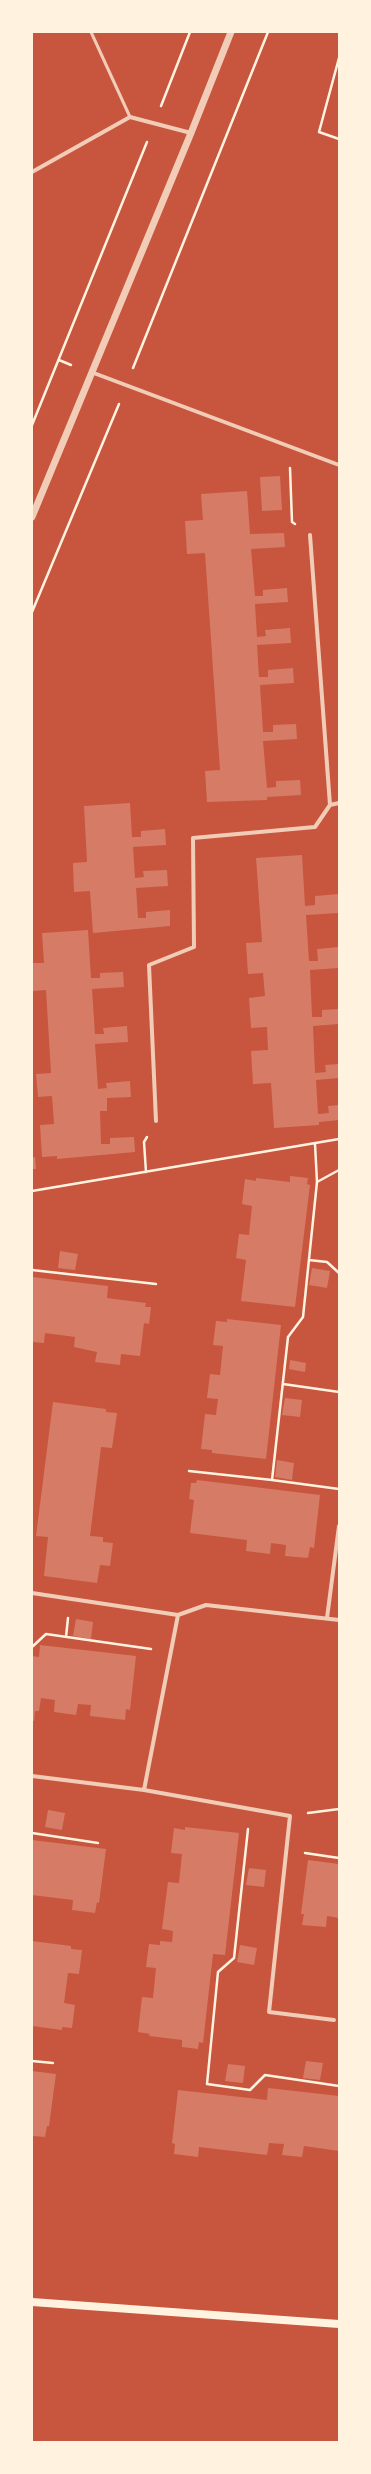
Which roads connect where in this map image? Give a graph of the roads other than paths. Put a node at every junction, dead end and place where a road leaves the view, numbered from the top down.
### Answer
1 (91, 32) edge
2 (231, 32) edge
3 (130, 117) junction
4 (191, 133) junction
5 (32, 172) edge
6 (91, 372) junction
7 (339, 465) edge
8 (32, 517) edge
9 (310, 534) road end
10 (339, 803) edge
11 (330, 805) junction
12 (156, 1121) road end
13 (339, 1526) edge
14 (32, 1593) edge
15 (178, 1616) junction
16 (327, 1618) junction
17 (339, 1620) edge
18 (32, 1776) edge
19 (144, 1790) junction
20 (334, 2020) dead end
21 (32, 2302) edge
22 (339, 2324) edge

1 - 3 lane
2 - 4 street
3 - 4 street
3 - 5 street
4 - 6 street
6 - 7 street
6 - 8 street
9 - 11 street
10 - 11 street
11 - 12 street
13 - 16 street
14 - 15 street
15 - 16 street
15 - 19 street
16 - 17 street
18 - 19 street
19 - 20 street
21 - 22 main road

